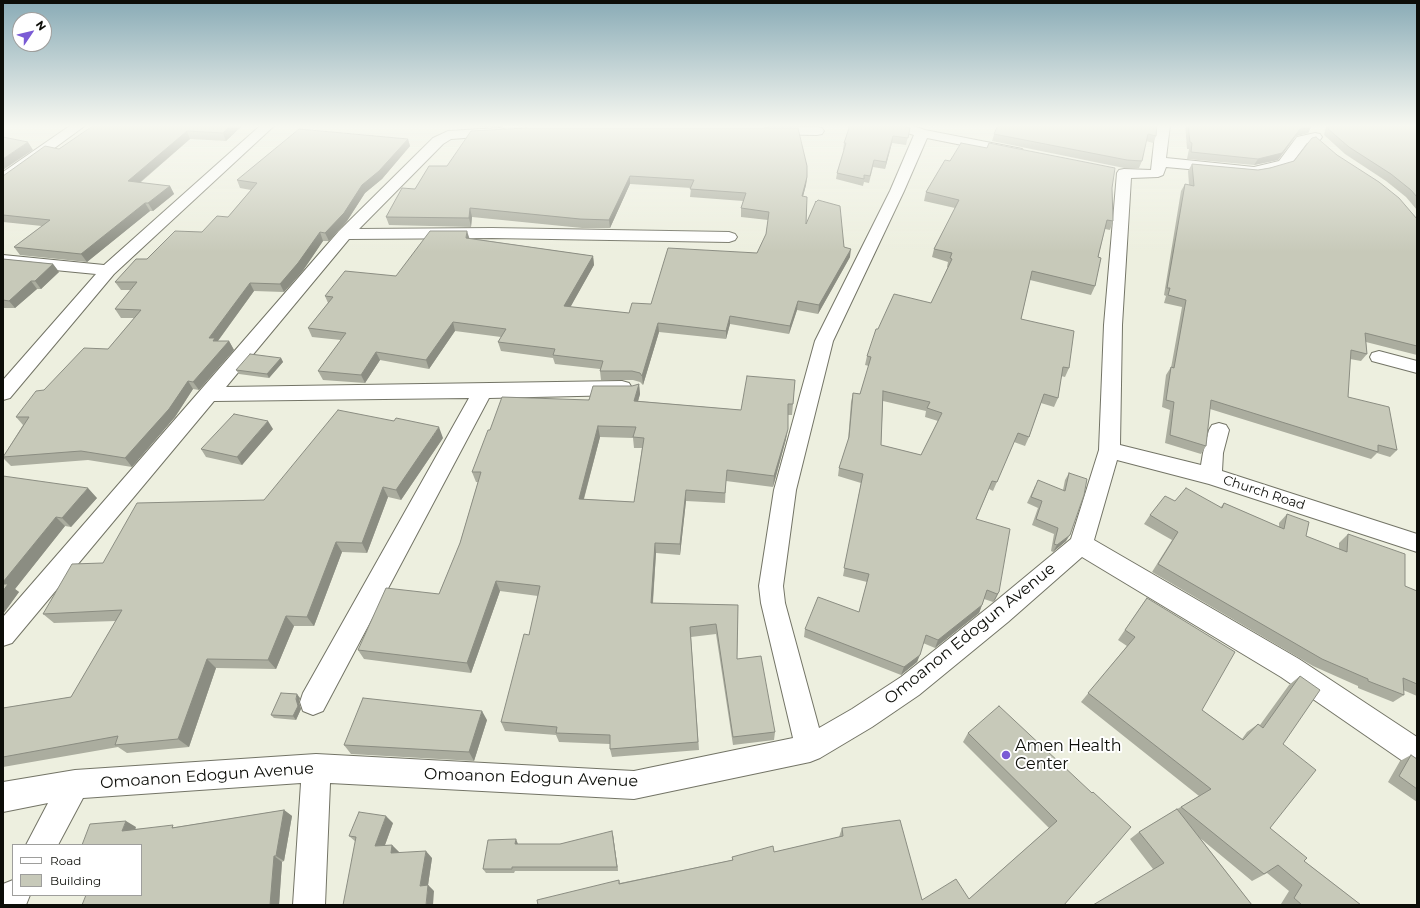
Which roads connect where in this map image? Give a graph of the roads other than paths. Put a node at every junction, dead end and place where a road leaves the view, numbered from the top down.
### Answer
1 (15, 167) edge
2 (221, 167) edge
3 (412, 167) edge
4 (907, 167) edge
5 (1159, 167) edge
6 (1216, 167) edge
7 (1270, 167) edge
8 (18, 168) joint
9 (3, 180) edge
10 (345, 234) junction
11 (729, 238) dead end
12 (3, 260) edge
13 (108, 270) junction
14 (1379, 357) dead end
15 (1417, 367) edge
16 (633, 388) edge
17 (483, 391) junction
18 (3, 393) edge
19 (208, 394) junction
20 (1219, 430) dead end
21 (1110, 450) junction
22 (1211, 476) junction
23 (1417, 543) edge
24 (1081, 544) junction
25 (3, 635) edge
26 (313, 702) dead end
27 (810, 748) junction
28 (1417, 754) edge
29 (316, 768) junction
30 (75, 784) junction
31 (3, 797) edge
32 (42, 844) edge
33 (13, 896) edge
34 (8, 905) edge
35 (309, 905) edge

1 - 8 street
2 - 13 street
3 - 10 street
4 - 27 street
5 - 21 street
6 - 7 street
8 - 9 street
10 - 11 street
10 - 19 street
12 - 13 street
13 - 18 street
14 - 15 street
16 - 17 street
17 - 19 street
17 - 26 street
19 - 25 street
20 - 22 street
21 - 22 street, Church Road
21 - 24 street
22 - 23 street, Church Road
24 - 27 street, Omoanon Edogun Avenue
24 - 28 street
27 - 29 street, Omoanon Edogun Avenue
29 - 30 street, Omoanon Edogun Avenue
29 - 35 street
30 - 31 street, Omoanon Edogun Avenue
30 - 32 street
33 - 34 street

